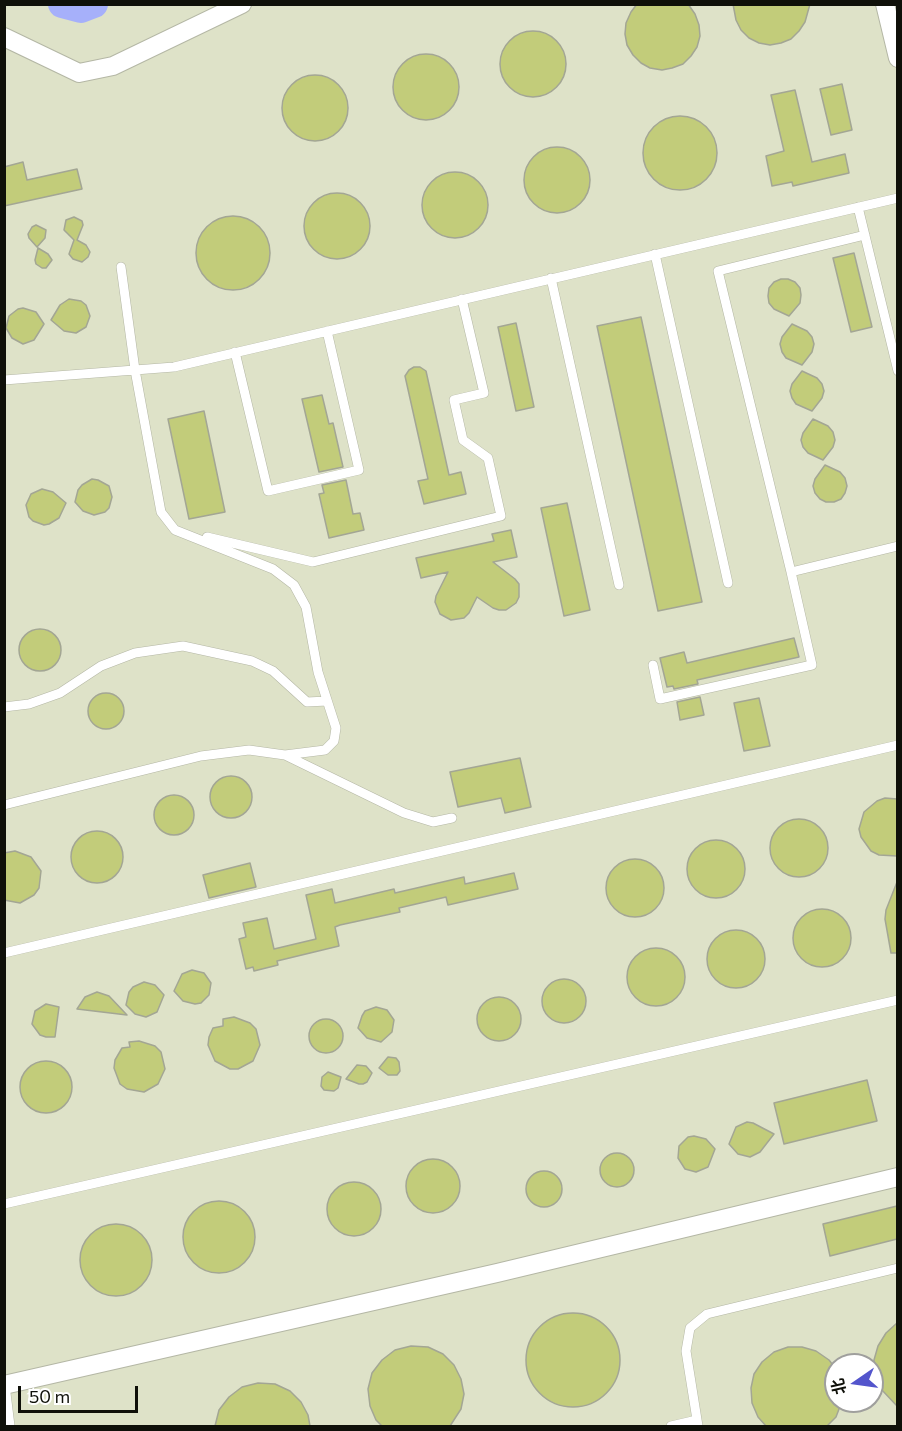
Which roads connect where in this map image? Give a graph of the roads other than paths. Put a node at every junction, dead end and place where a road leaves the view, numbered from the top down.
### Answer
1 (242, 4) edge
2 (885, 4) edge
3 (4, 37) edge
4 (897, 58) edge
5 (858, 207) junction
6 (865, 235) junction
7 (655, 254) junction
8 (121, 267) dead end
9 (551, 278) junction
10 (462, 299) junction
11 (327, 331) junction
12 (235, 352) junction
13 (135, 370) junction
14 (897, 371) edge
15 (4, 380) edge
16 (175, 530) junction
17 (897, 546) edge
18 (791, 572) junction
19 (728, 584) dead end
20 (619, 585) dead end
21 (653, 665) dead end
22 (327, 701) junction
23 (4, 707) edge
24 (897, 745) edge
25 (285, 755) junction
26 (4, 805) edge
27 (452, 818) dead end
28 (4, 953) edge
29 (897, 1000) edge
30 (897, 1177) edge
31 (4, 1204) edge
32 (897, 1268) edge
33 (5, 1385) edge
34 (698, 1423) edge
35 (10, 1426) edge
36 (671, 1426) edge

1 - 3 street
2 - 4 street
5 - 6 lane
5 - 7 lane
5 - 7 lane
6 - 14 lane
6 - 18 lane
7 - 9 lane
7 - 19 lane
8 - 13 lane
9 - 10 lane
9 - 20 lane
10 - 11 lane
10 - 16 lane
11 - 12 lane
11 - 12 lane
12 - 13 lane
13 - 15 lane
13 - 16 lane
16 - 22 lane
17 - 18 lane
18 - 21 lane
22 - 23 lane
22 - 25 lane
24 - 28 lane
25 - 26 lane
25 - 27 lane
29 - 31 lane
30 - 33 street
32 - 34 lane
33 - 35 lane
34 - 36 lane

